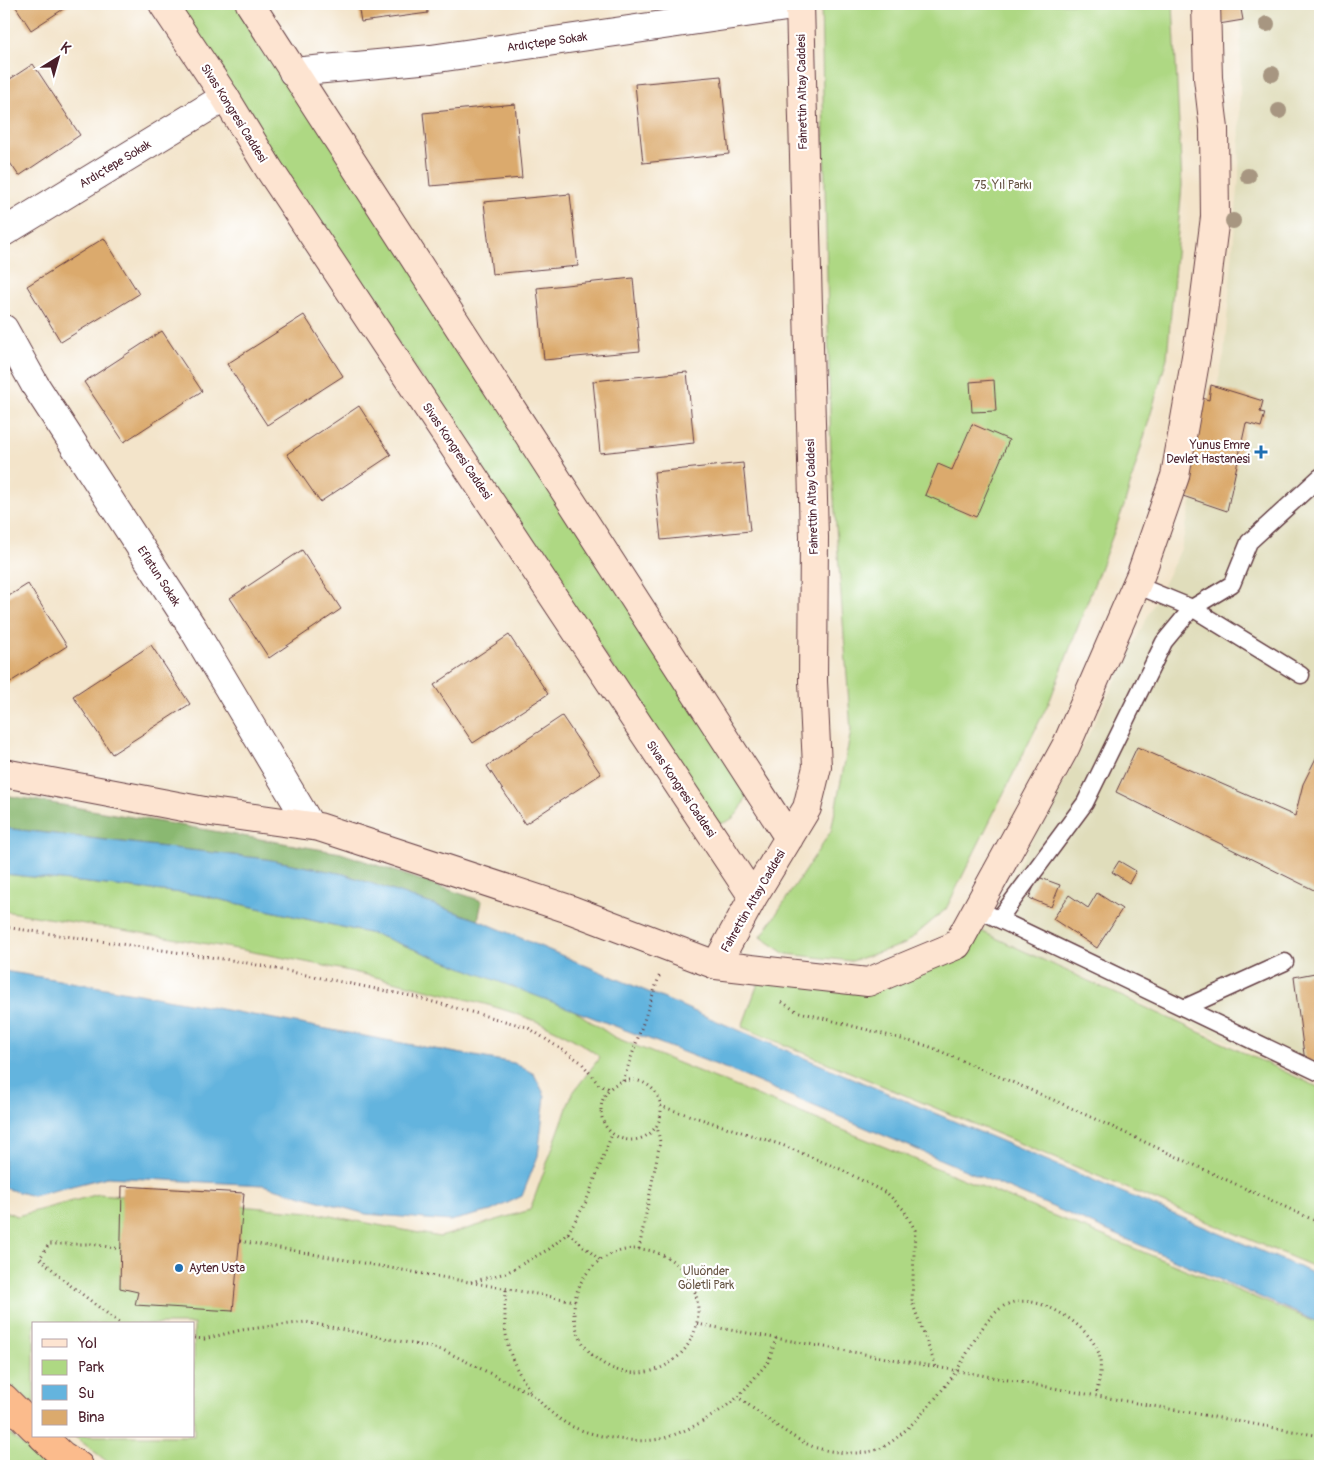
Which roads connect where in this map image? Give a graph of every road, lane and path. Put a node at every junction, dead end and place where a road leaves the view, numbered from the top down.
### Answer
1 (163, 4) edge
2 (250, 4) edge
3 (800, 4) edge
4 (1206, 4) edge
5 (293, 72) junction
6 (226, 97) junction
7 (4, 232) edge
8 (4, 329) edge
9 (1320, 477) edge
10 (1136, 585) junction
11 (1192, 608) junction
12 (1301, 675) dead end
13 (4, 774) edge
14 (310, 826) junction
15 (789, 838) junction
16 (753, 897) junction
17 (988, 914) junction
18 (4, 927) edge
19 (1285, 962) dead end
20 (716, 965) junction
21 (656, 986) dead end
22 (780, 1002) dead end
23 (1184, 1008) junction
24 (1320, 1073) edge
25 (622, 1082) junction
26 (610, 1089) junction
27 (660, 1106) junction
28 (656, 1126) junction
29 (612, 1134) junction
30 (1320, 1223) edge
31 (568, 1233) junction
32 (240, 1241) dead end
33 (120, 1249) dead end
34 (639, 1249) junction
35 (600, 1260) junction
36 (467, 1282) junction
37 (506, 1290) junction
38 (575, 1301) junction
39 (118, 1322) edge
40 (697, 1324) junction
41 (195, 1338) edge
42 (776, 1338) junction
43 (936, 1367) junction
44 (957, 1370) junction
45 (534, 1395) junction
46 (1096, 1396) junction
47 (738, 1397) junction
48 (4, 1398) edge
49 (32, 1426) edge
50 (1320, 1436) edge
51 (44, 1438) edge
52 (79, 1466) edge

1 - 6 street, Sivas Kongresi Caddesi
2 - 5 street
3 - 5 street, Ardıçtepe Sokak
3 - 15 street, Fahrettin Altay Caddesi
4 - 10 street
5 - 15 street
6 - 7 street, Ardıçtepe Sokak
6 - 16 street, Sivas Kongresi Caddesi
8 - 14 street, Eflatun Sokak
9 - 11 lane
10 - 11 lane
10 - 17 street
11 - 12 lane
11 - 17 lane
13 - 14 street
14 - 20 street
15 - 16 street, Fahrettin Altay Caddesi
16 - 20 street, Fahrettin Altay Caddesi
17 - 20 street
17 - 23 lane
18 - 26 path
19 - 23 lane
21 - 25 path
22 - 30 path
23 - 24 lane
25 - 26 path
25 - 27 path
26 - 29 path
27 - 28 path
27 - 43 path
28 - 29 path
28 - 34 path
29 - 31 path
31 - 35 path
31 - 36 path
32 - 36 path
33 - 39 path
34 - 35 path
34 - 40 path
35 - 38 path
36 - 37 path
37 - 38 path
37 - 45 path
38 - 40 path
40 - 42 path
41 - 45 path
42 - 43 path
42 - 47 path
43 - 44 path
44 - 46 path
44 - 46 path
44 - 47 path
45 - 47 path
46 - 50 path
48 - 49 highway
51 - 52 highway

